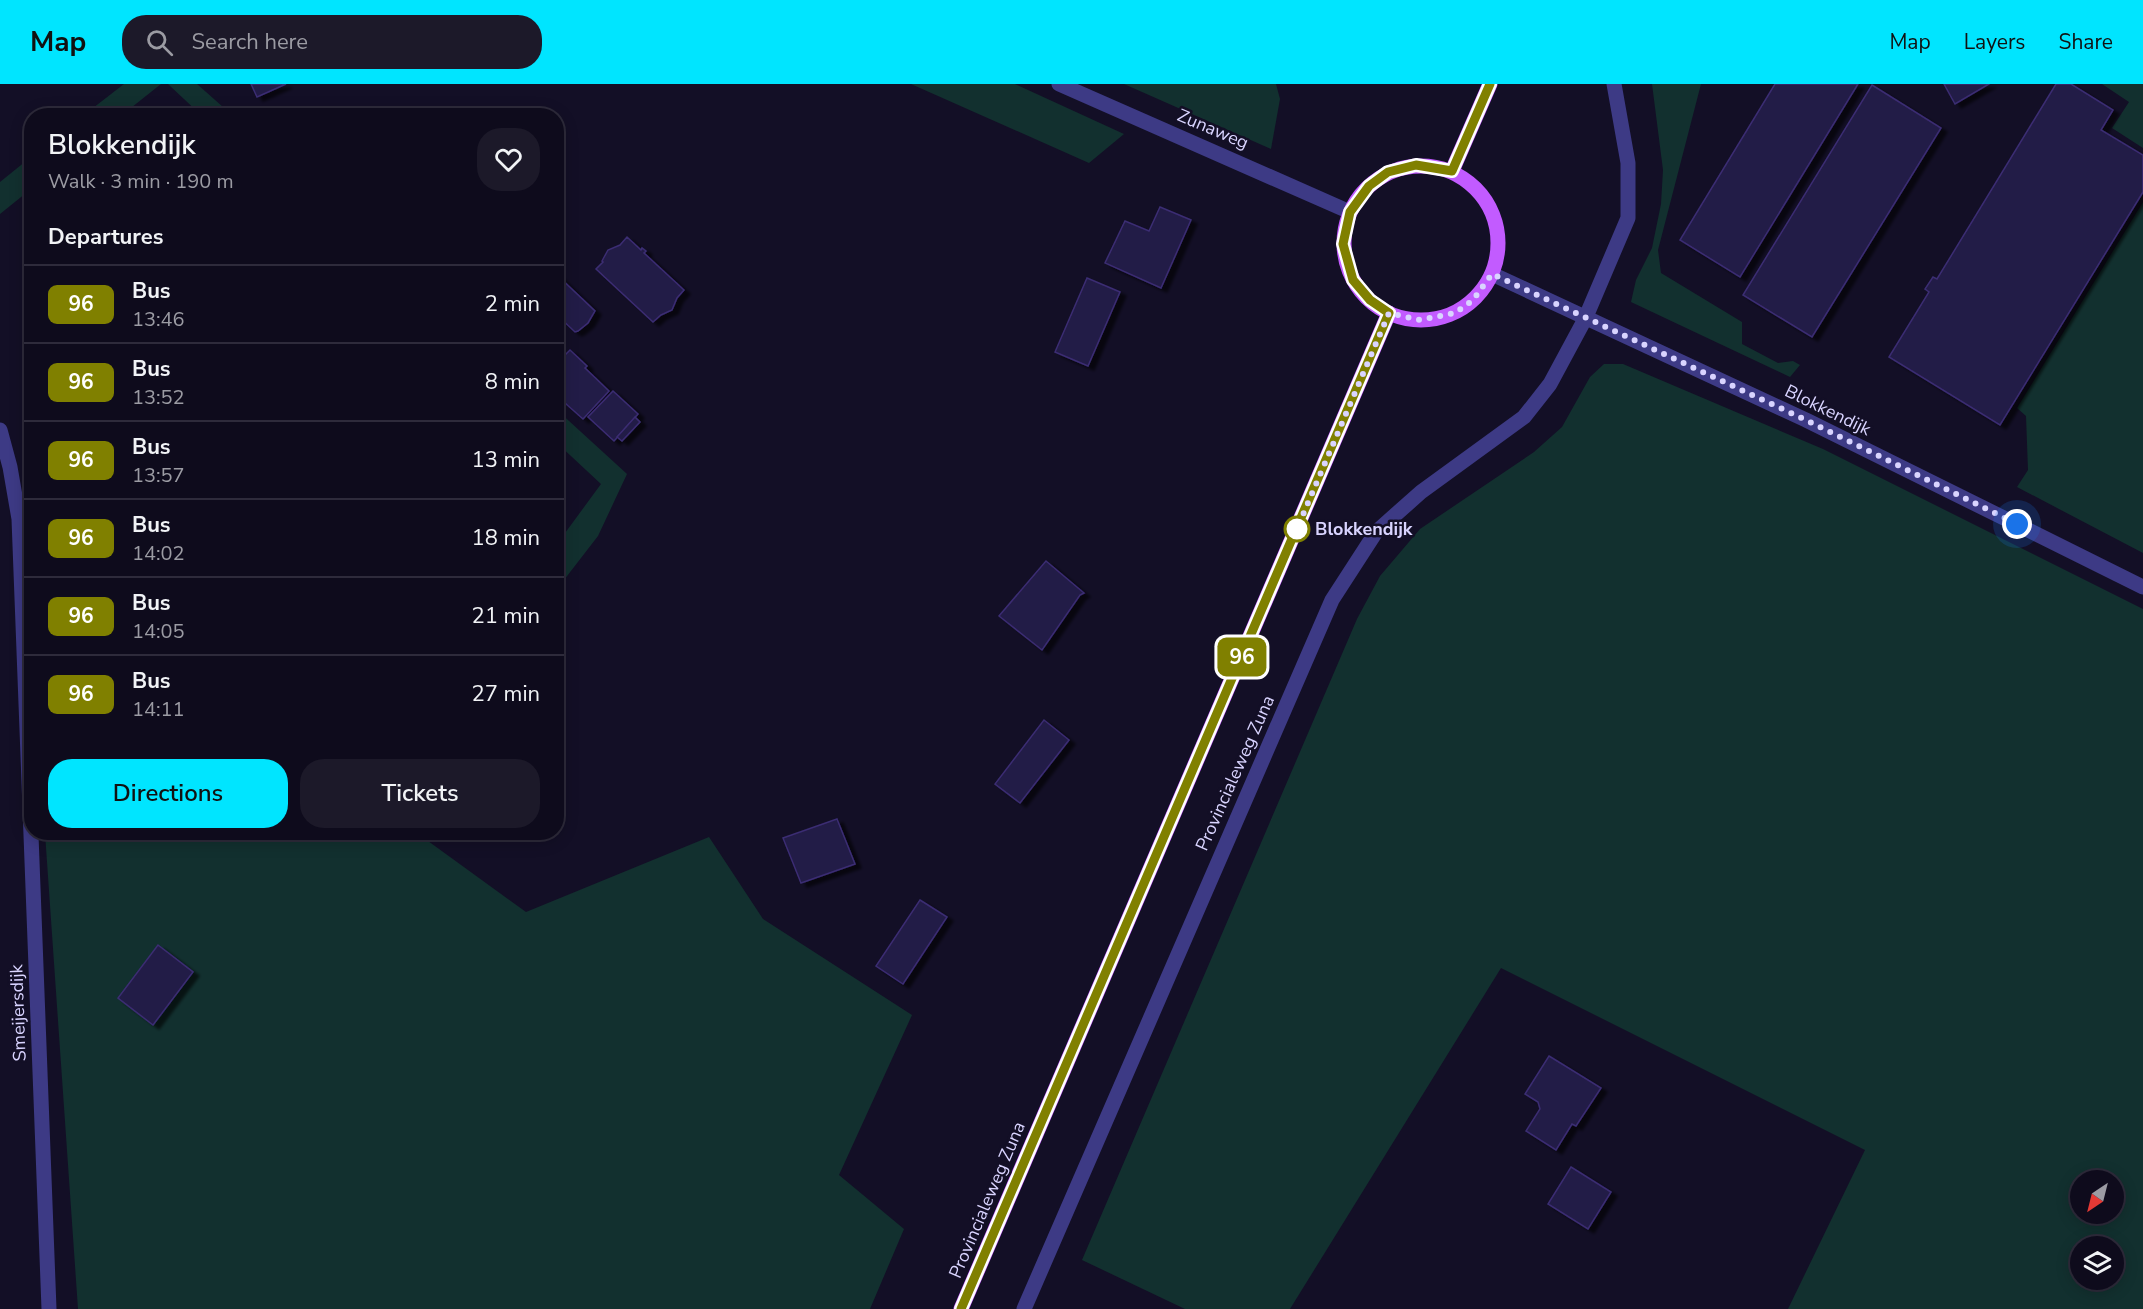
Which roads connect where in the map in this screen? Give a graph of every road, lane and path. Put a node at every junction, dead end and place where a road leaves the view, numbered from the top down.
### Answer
1 (1059, 84) edge
2 (1490, 84) edge
3 (1614, 84) edge
4 (1452, 171) junction
5 (1350, 212) junction
6 (1492, 274) junction
7 (1389, 313) junction
8 (1585, 319) junction
9 (0, 430) edge
10 (2143, 587) edge
11 (24, 651) edge
12 (31, 840) edge
13 (49, 1309) edge
14 (961, 1309) edge
15 (1024, 1309) edge

1 - 5 street, Zunaweg
2 - 4 main road
3 - 8 street, Provincialeweg Zuna
4 - 5 main road
4 - 6 main road
5 - 7 main road
6 - 7 main road
6 - 8 street, Blokkendijk
7 - 14 main road, Provincialeweg Zuna
8 - 10 street, Blokkendijk
8 - 15 street, Provincialeweg Zuna
9 - 11 street, Smeijersdijk
12 - 13 street, Smeijersdijk

